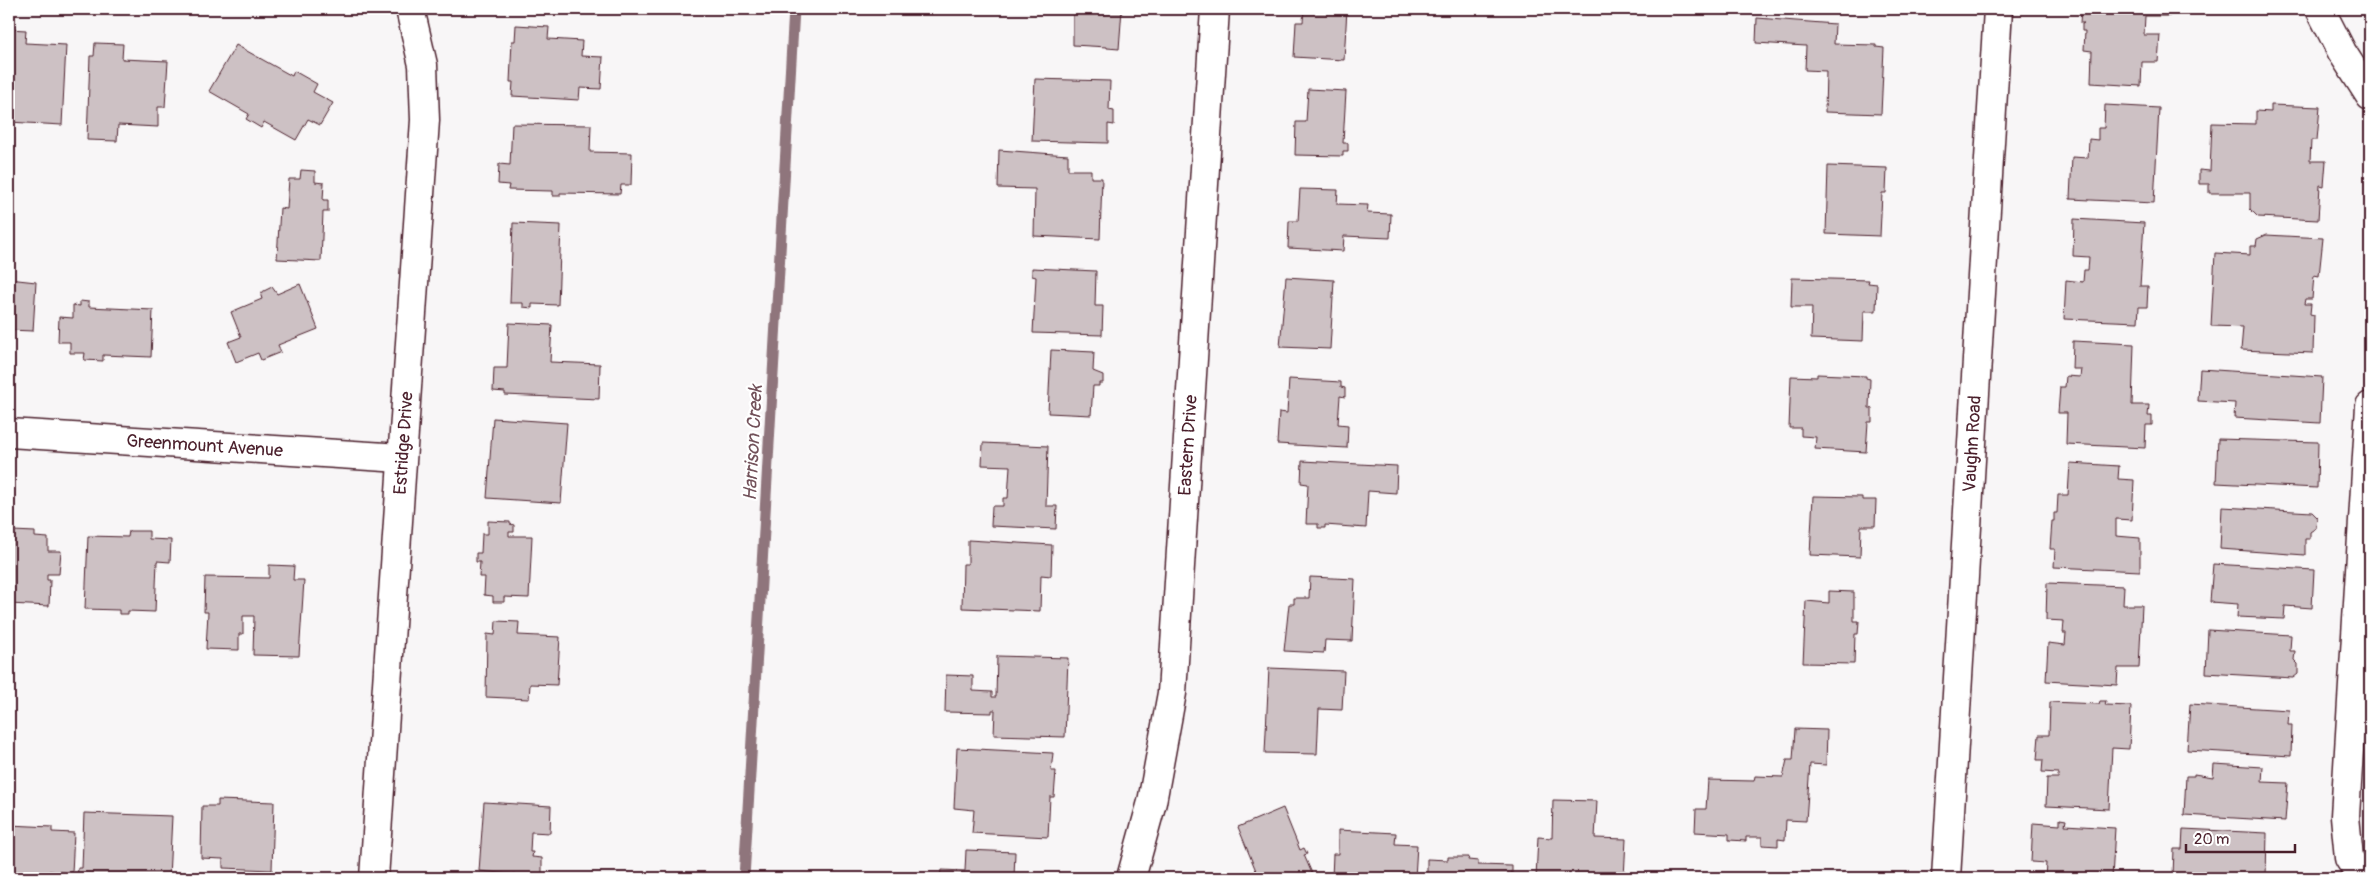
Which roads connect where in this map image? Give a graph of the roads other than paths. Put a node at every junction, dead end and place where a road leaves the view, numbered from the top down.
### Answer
1 (410, 9) edge
2 (1215, 9) edge
3 (1998, 9) edge
4 (2320, 9) edge
5 (2370, 96) edge
6 (2370, 406) edge
7 (9, 433) edge
8 (401, 458) junction
9 (374, 878) edge
10 (1131, 878) edge
11 (1946, 878) edge
12 (2362, 878) edge

1 - 8 street, Estridge Drive
2 - 10 street, Eastern Drive
3 - 11 street, Vaughn Road
4 - 5 street
6 - 12 street
7 - 8 street, Greenmount Avenue
8 - 9 street, Estridge Drive

